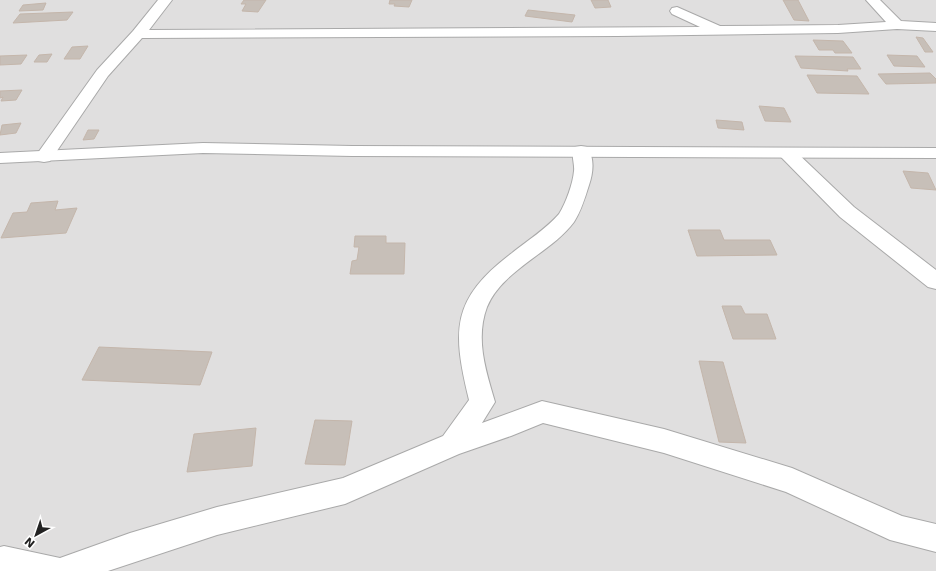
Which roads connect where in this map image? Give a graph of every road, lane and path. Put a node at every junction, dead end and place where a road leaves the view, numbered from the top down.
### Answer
1 (165, 0) edge
2 (873, 0) edge
3 (677, 5) edge
4 (897, 25) junction
5 (936, 27) edge
6 (661, 30) junction
7 (719, 30) junction
8 (138, 34) junction
9 (581, 151) junction
10 (788, 153) junction
11 (936, 153) edge
12 (44, 157) junction
13 (0, 158) edge
14 (936, 281) edge
15 (452, 444) junction
16 (936, 538) edge
17 (0, 562) edge
18 (54, 571) edge
19 (66, 571) edge

1 - 8 street
2 - 4 street
3 - 6 street
3 - 7 street
4 - 5 street
4 - 7 street
6 - 7 street
6 - 8 street
8 - 12 street
9 - 10 street
9 - 12 street
9 - 15 street
10 - 11 street
10 - 14 street
12 - 13 street
15 - 16 street
15 - 19 street
17 - 18 street

